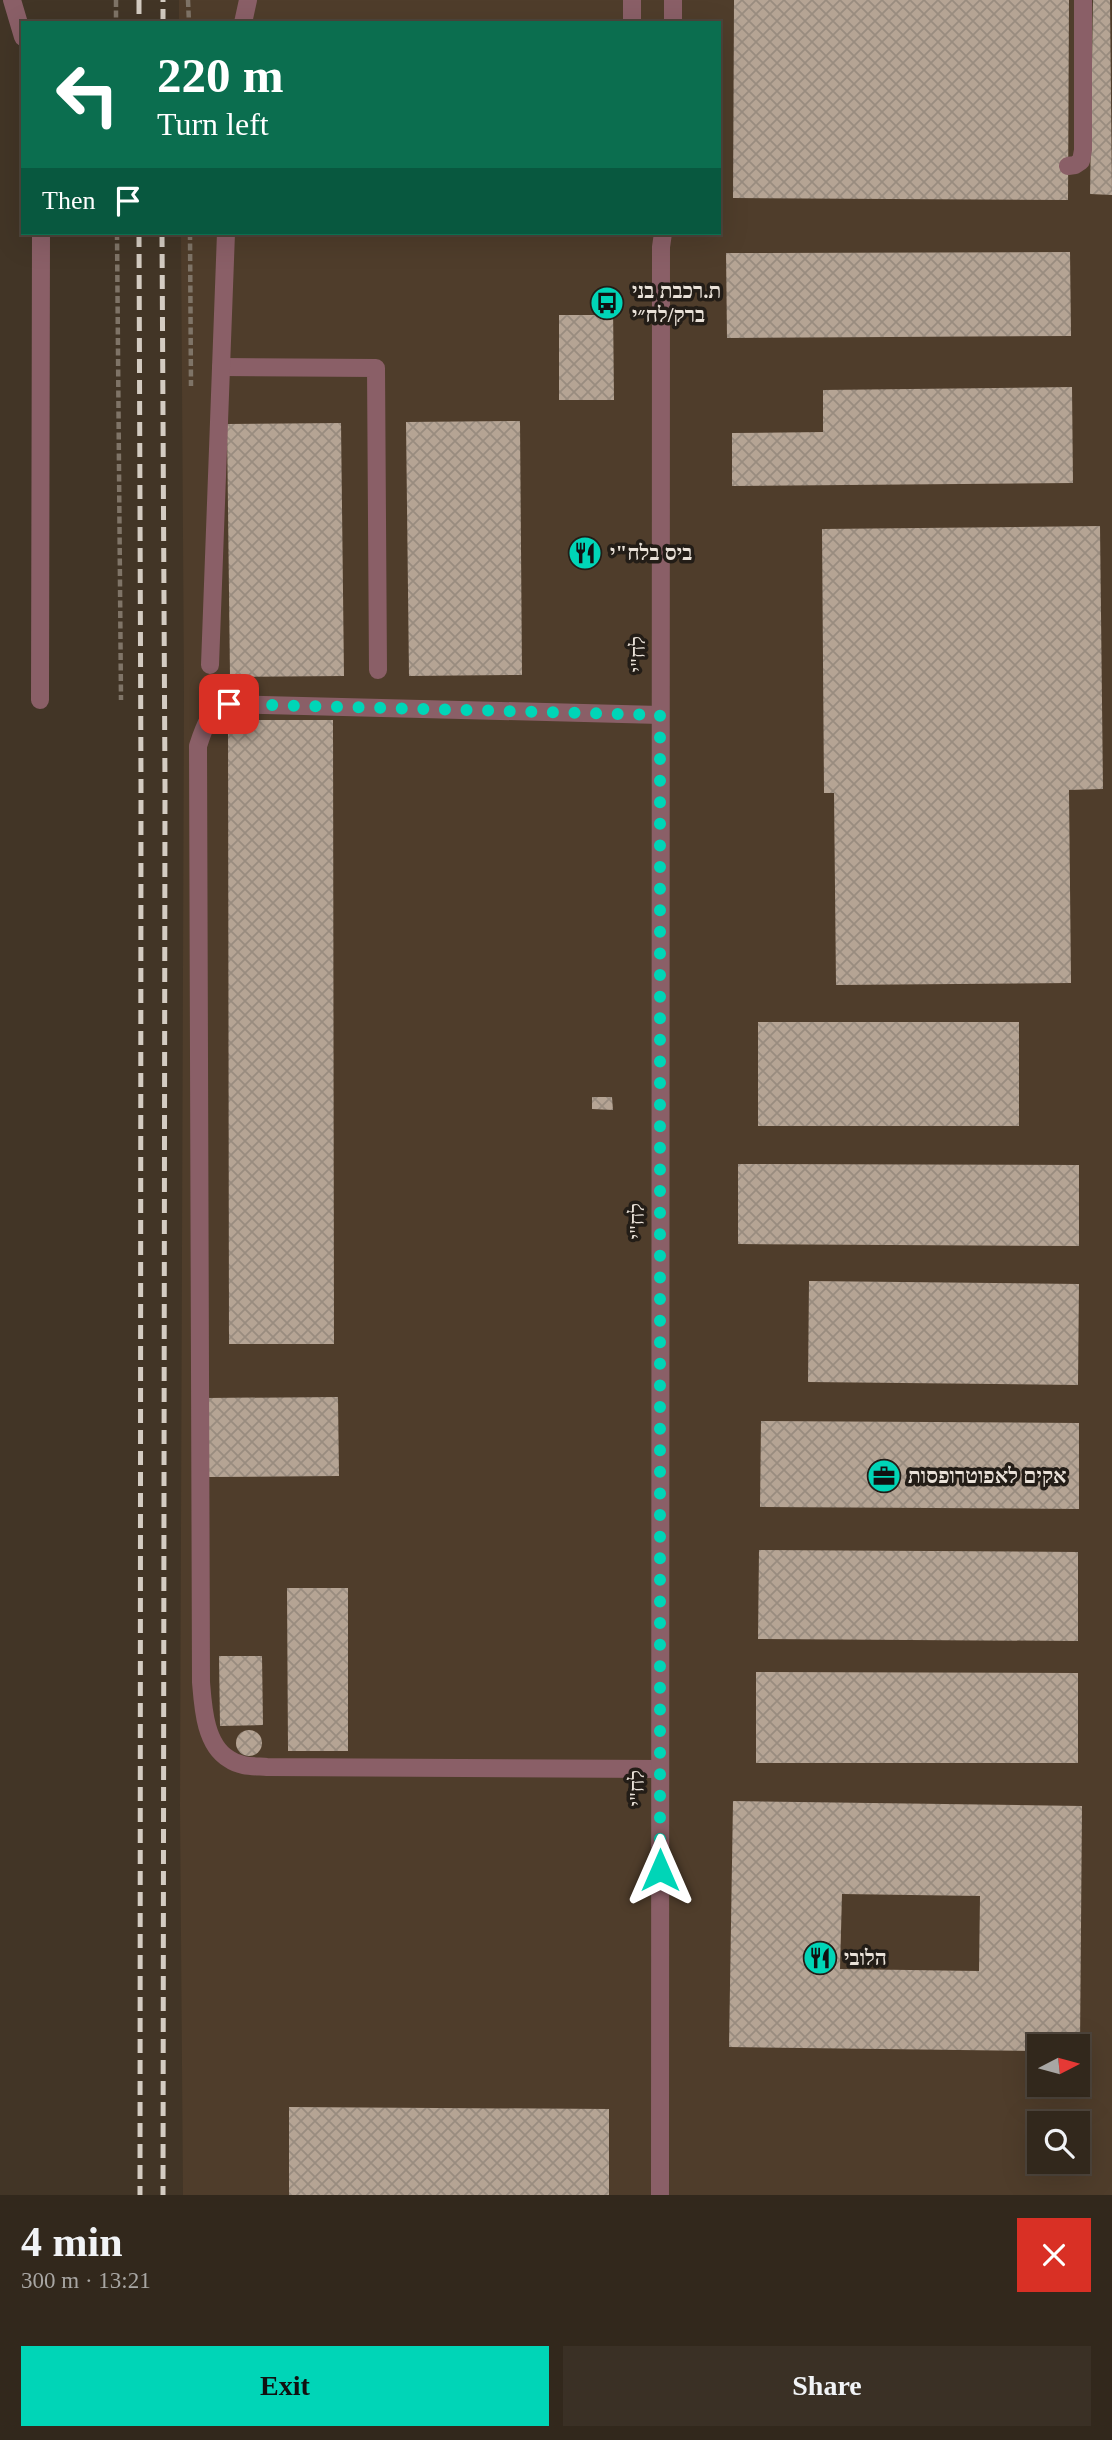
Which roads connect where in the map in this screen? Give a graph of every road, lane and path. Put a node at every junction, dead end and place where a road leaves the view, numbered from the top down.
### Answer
1 (12, 0) edge
2 (116, 0) edge
3 (188, 0) edge
4 (248, 0) edge
5 (632, 0) edge
6 (1083, 0) edge
7 (116, 21) edge
8 (188, 21) edge
9 (243, 21) edge
10 (632, 21) edge
11 (21, 30) edge
12 (1068, 166) dead end
13 (41, 235) edge
14 (117, 235) edge
15 (226, 235) edge
16 (659, 237) edge
17 (221, 367) junction
18 (210, 665) dead end
19 (378, 670) dead end
20 (40, 700) dead end
21 (121, 700) dead end
22 (660, 715) junction
23 (660, 1769) junction
24 (660, 2195) edge

1 - 11 street
2 - 7 path
3 - 8 path
4 - 9 street
5 - 10 street
6 - 12 street
13 - 20 street
14 - 21 path
15 - 17 street
16 - 22 street, לח"י
17 - 18 street
17 - 19 street
22 - 23 street, לח"י
22 - 23 street
23 - 24 street, לח"י

